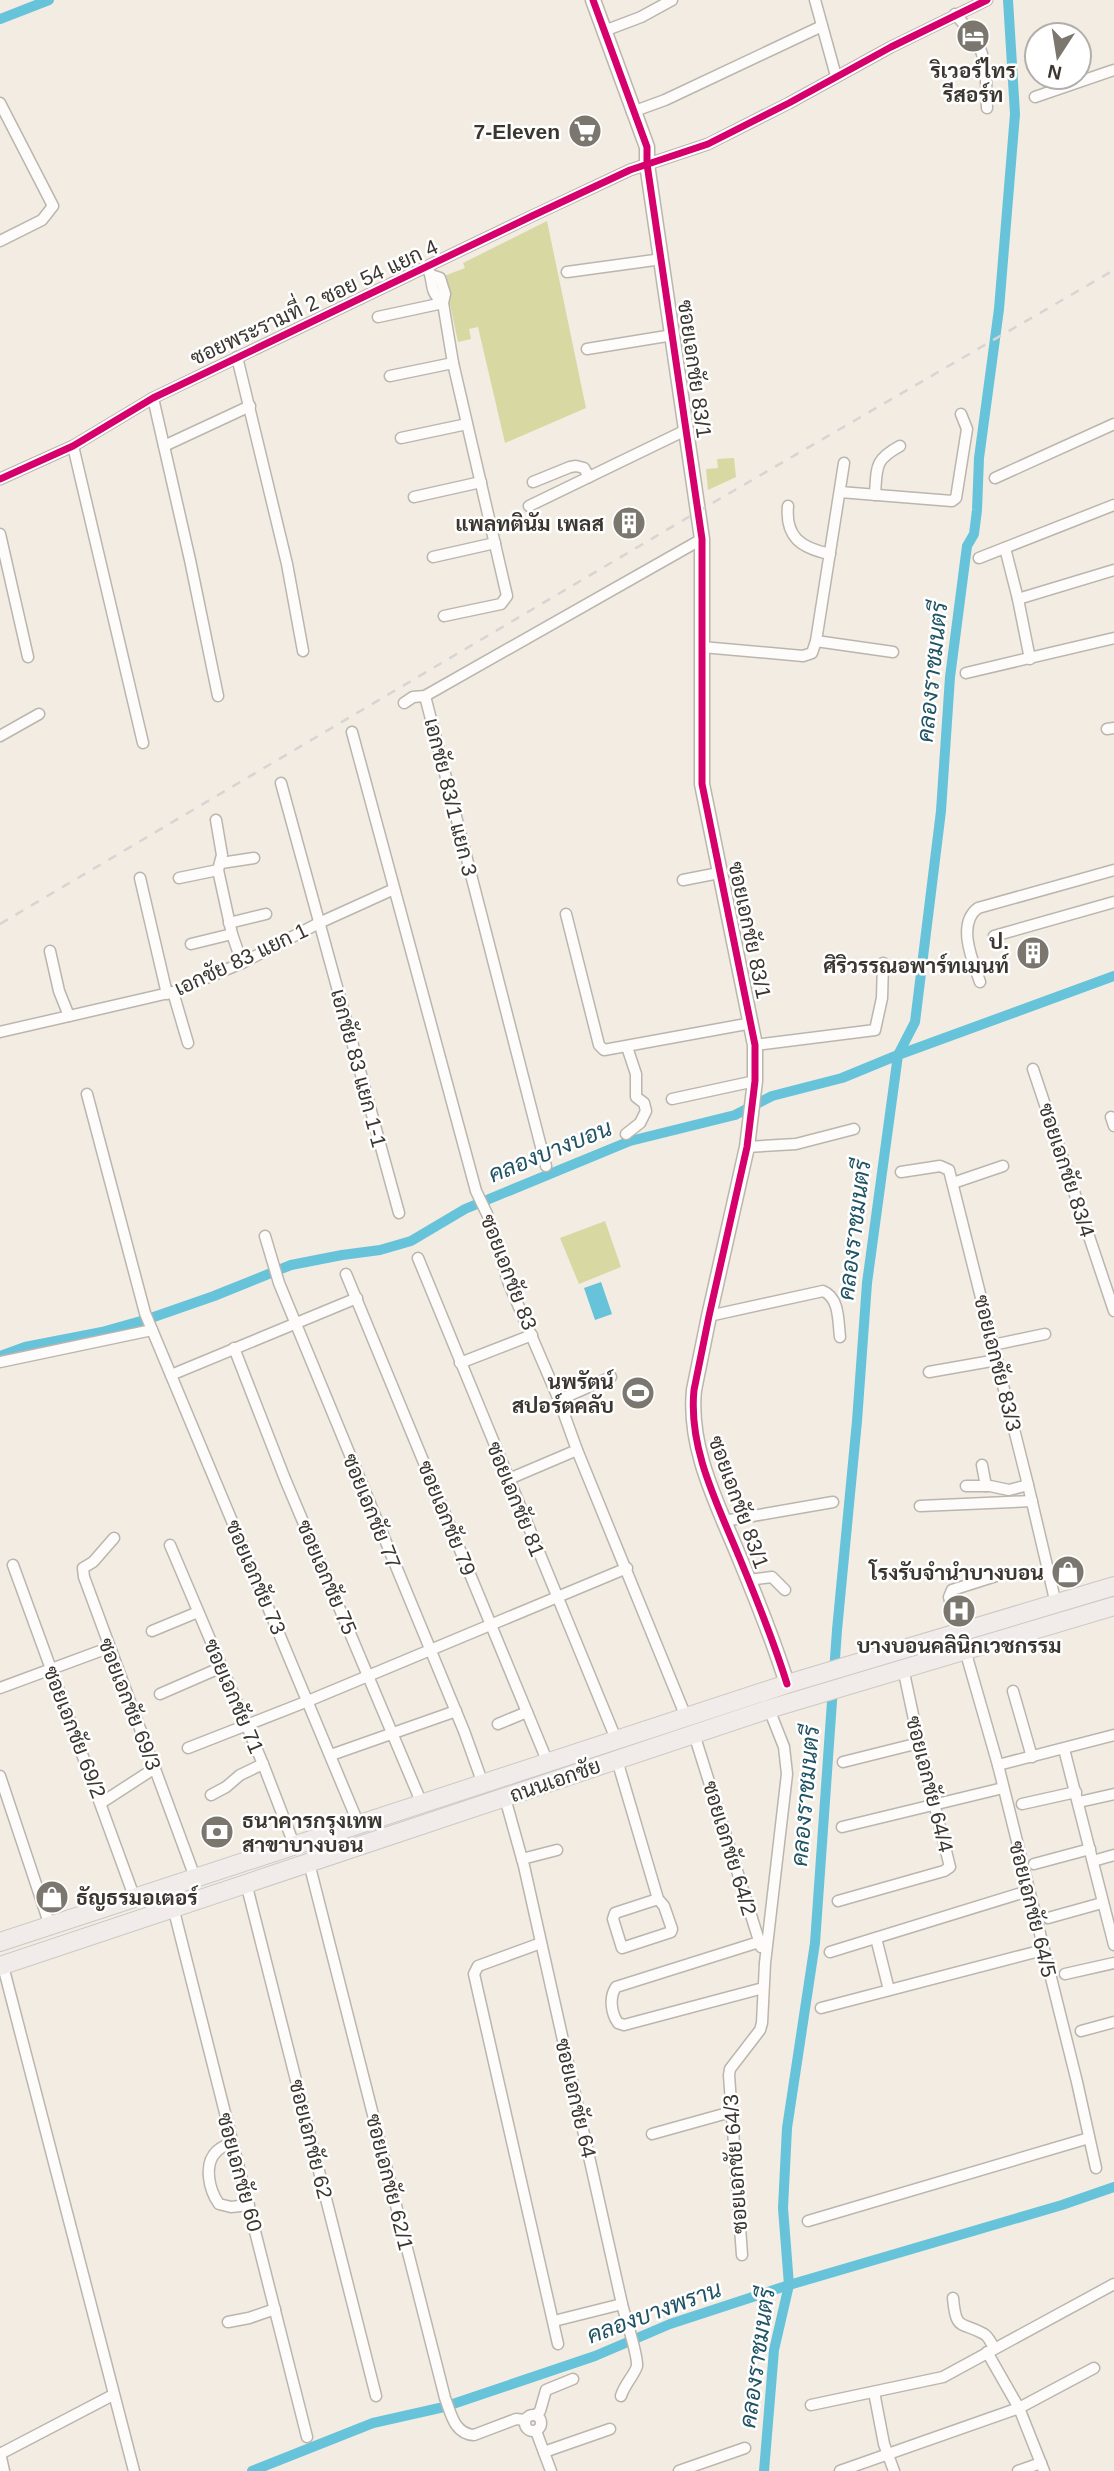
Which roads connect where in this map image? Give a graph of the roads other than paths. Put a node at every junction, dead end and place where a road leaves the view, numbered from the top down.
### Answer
1 (593, 0) edge
2 (672, 0) edge
3 (987, 0) edge
4 (817, 1) edge
5 (955, 14) junction
6 (822, 26) junction
7 (604, 30) junction
8 (1114, 70) edge
9 (836, 76) junction
10 (1035, 97) dead end
11 (0, 103) edge
12 (987, 108) dead end
13 (632, 112) junction
14 (647, 164) junction
15 (0, 241) edge
16 (662, 259) junction
17 (430, 271) junction
18 (568, 272) dead end
19 (443, 303) junction
20 (378, 317) dead end
21 (673, 335) junction
22 (587, 349) dead end
23 (237, 357) junction
24 (453, 363) junction
25 (390, 376) dead end
26 (153, 398) junction
27 (250, 407) junction
28 (961, 414) dead end
29 (467, 424) junction
30 (1114, 424) edge
31 (686, 430) junction
32 (401, 438) dead end
33 (73, 446) junction
34 (164, 446) junction
35 (900, 446) dead end
36 (844, 463) dead end
37 (589, 477) junction
38 (995, 478) dead end
39 (0, 479) edge
40 (481, 482) junction
41 (533, 482) dead end
42 (840, 492) junction
43 (875, 495) junction
44 (414, 497) dead end
45 (1114, 505) edge
46 (529, 506) dead end
47 (788, 506) dead end
48 (0, 534) edge
49 (702, 539) junction
50 (495, 543) junction
51 (1005, 548) junction
52 (830, 554) junction
53 (433, 557) dead end
54 (979, 558) dead end
55 (1114, 570) edge
56 (1018, 599) junction
57 (444, 616) dead end
58 (1114, 638) edge
59 (816, 640) junction
60 (702, 647) junction
61 (303, 651) dead end
62 (893, 652) dead end
63 (28, 657) dead end
64 (1030, 659) junction
65 (966, 673) dead end
66 (218, 696) dead end
67 (425, 696) junction
68 (404, 703) dead end
69 (39, 713) dead end
70 (352, 732) dead end
71 (0, 736) edge
72 (143, 743) dead end
73 (281, 783) dead end
74 (216, 820) dead end
75 (254, 858) dead end
76 (219, 867) junction
77 (1114, 870) edge
78 (719, 873) junction
79 (140, 878) dead end
80 (179, 878) dead end
81 (683, 880) dead end
82 (394, 889) junction
83 (1114, 902) edge
84 (266, 914) dead end
85 (566, 914) dead end
86 (319, 923) junction
87 (230, 929) junction
88 (993, 936) dead end
89 (191, 944) dead end
90 (50, 951) dead end
91 (242, 962) junction
92 (883, 963) dead end
93 (980, 982) dead end
94 (170, 993) junction
95 (69, 1016) junction
96 (752, 1023) junction
97 (0, 1032) edge
98 (188, 1043) dead end
99 (755, 1045) junction
100 (627, 1047) junction
101 (1033, 1069) dead end
102 (755, 1081) junction
103 (87, 1094) dead end
104 (671, 1099) dead end
105 (854, 1129) dead end
106 (626, 1134) dead end
107 (747, 1147) junction
108 (546, 1166) dead end
109 (1003, 1166) dead end
110 (901, 1172) dead end
111 (953, 1183) junction
112 (399, 1213) dead end
113 (265, 1236) dead end
114 (418, 1258) dead end
115 (346, 1274) dead end
116 (357, 1298) junction
117 (1114, 1311) edge
118 (709, 1316) junction
119 (295, 1324) junction
120 (152, 1330) junction
121 (1045, 1334) dead end
122 (532, 1335) junction
123 (840, 1337) dead end
124 (993, 1345) junction
125 (234, 1348) junction
126 (997, 1360) junction
127 (0, 1362) edge
128 (460, 1363) junction
129 (929, 1373) dead end
130 (171, 1375) junction
131 (611, 1377) dead end
132 (559, 1400) junction
133 (577, 1450) junction
134 (982, 1465) dead end
135 (509, 1479) junction
136 (1028, 1485) junction
137 (966, 1486) dead end
138 (986, 1486) junction
139 (1032, 1501) junction
140 (833, 1502) dead end
141 (920, 1506) dead end
142 (724, 1521) junction
143 (114, 1538) dead end
144 (170, 1545) dead end
145 (13, 1565) dead end
146 (627, 1568) junction
147 (996, 1576) dead end
148 (749, 1580) junction
149 (1114, 1586) edge
150 (785, 1590) dead end
151 (556, 1598) junction
152 (1056, 1604) junction
153 (1114, 1606) edge
154 (198, 1612) junction
155 (491, 1625) junction
156 (152, 1631) dead end
157 (958, 1632) junction
158 (108, 1648) junction
159 (430, 1650) junction
160 (965, 1650) junction
161 (222, 1667) junction
162 (903, 1668) junction
163 (51, 1669) junction
164 (369, 1676) junction
165 (821, 1683) junction
166 (787, 1684) junction
167 (0, 1688) edge
168 (1013, 1691) dead end
169 (160, 1695) dead end
170 (309, 1701) junction
171 (769, 1709) junction
172 (456, 1711) junction
173 (527, 1713) junction
174 (686, 1717) junction
175 (498, 1724) dead end
176 (246, 1725) junction
177 (392, 1733) junction
178 (694, 1734) junction
179 (1114, 1735) edge
180 (616, 1740) junction
181 (919, 1743) junction
182 (188, 1748) dead end
183 (1064, 1749) junction
184 (331, 1755) junction
185 (1032, 1757) junction
186 (617, 1759) junction
187 (843, 1762) dead end
188 (548, 1763) junction
189 (262, 1764) junction
190 (998, 1765) junction
191 (155, 1768) junction
192 (0, 1776) edge
193 (484, 1784) junction
194 (1003, 1788) junction
195 (458, 1793) junction
196 (1114, 1794) edge
197 (211, 1795) dead end
198 (505, 1797) junction
199 (1078, 1797) junction
200 (101, 1803) junction
201 (422, 1804) junction
202 (1021, 1804) dead end
203 (934, 1805) junction
204 (464, 1811) junction
205 (359, 1825) junction
206 (842, 1827) dead end
207 (295, 1847) junction
208 (1090, 1849) junction
209 (557, 1850) dead end
210 (1114, 1855) edge
211 (522, 1859) junction
212 (1093, 1861) junction
213 (309, 1863) junction
214 (1034, 1864) dead end
215 (196, 1880) junction
216 (246, 1883) junction
217 (1028, 1891) junction
218 (135, 1899) junction
219 (658, 1899) junction
220 (838, 1901) dead end
221 (1102, 1903) junction
222 (173, 1907) junction
223 (1110, 1916) edge
224 (1048, 1918) dead end
225 (50, 1926) junction
226 (876, 1938) junction
227 (0, 1942) edge
228 (759, 1942) junction
229 (541, 1943) junction
230 (1114, 1945) edge
231 (1043, 1950) junction
232 (830, 1952) dead end
233 (765, 1963) junction
234 (1114, 1963) edge
235 (1, 1966) edge
236 (1065, 1975) dead end
237 (763, 1988) junction
238 (889, 1990) junction
239 (821, 2008) dead end
240 (1114, 2022) edge
241 (1081, 2031) dead end
242 (732, 2112) junction
243 (652, 2134) dead end
244 (1089, 2138) junction
245 (232, 2143) junction
246 (1096, 2168) dead end
247 (249, 2205) junction
248 (807, 2221) dead end
249 (742, 2255) dead end
250 (1114, 2284) edge
251 (953, 2298) dead end
252 (622, 2304) junction
253 (275, 2309) junction
254 (554, 2321) junction
255 (228, 2322) dead end
256 (558, 2344) dead end
257 (991, 2350) junction
258 (1094, 2368) dead end
259 (573, 2379) dead end
260 (874, 2392) junction
261 (113, 2395) junction
262 (376, 2396) dead end
263 (621, 2396) dead end
264 (811, 2405) dead end
265 (1019, 2408) junction
266 (531, 2418) junction
267 (610, 2429) dead end
268 (307, 2438) dead end
269 (745, 2448) dead end
270 (544, 2452) junction
271 (0, 2454) edge
272 (888, 2455) junction
273 (1042, 2467) edge
274 (4, 2471) edge
275 (134, 2471) edge
276 (549, 2471) edge
277 (679, 2471) edge
278 (840, 2471) edge
279 (894, 2471) edge
280 (1018, 2471) edge

1 - 7 street, ซอยเอกชัย 83/1
2 - 7 street
3 - 5 street, ซอยพระรามที่ 2 ซอย 54 แยก 4
4 - 6 street
5 - 9 street, ซอยพระรามที่ 2 ซอย 54 แยก 4
5 - 12 street
6 - 9 street
6 - 13 street
7 - 13 street, ซอยเอกชัย 83/1
8 - 10 street
9 - 14 street, ซอยพระรามที่ 2 ซอย 54 แยก 4
11 - 15 street
13 - 14 street, ซอยเอกชัย 83/1
14 - 16 street, ซอยเอกชัย 83/1
14 - 17 street, ซอยพระรามที่ 2 ซอย 54 แยก 4
16 - 18 street
16 - 21 street, ซอยเอกชัย 83/1
17 - 19 street
17 - 23 street, ซอยพระรามที่ 2 ซอย 54 แยก 4
19 - 20 street
19 - 24 street
21 - 22 street
21 - 31 street, ซอยเอกชัย 83/1
23 - 26 street, ซอยพระรามที่ 2 ซอย 54 แยก 4
23 - 27 street
24 - 25 street
24 - 29 street
26 - 33 street, ซอยพระรามที่ 2 ซอย 54 แยก 4
26 - 34 street
27 - 34 street
27 - 61 street
28 - 43 street
29 - 32 street
29 - 40 street
30 - 38 street
31 - 37 street
31 - 49 street, ซอยเอกชัย 83/1
33 - 39 street, ซอยพระรามที่ 2 ซอย 54 แยก 4
33 - 72 street
34 - 66 street
35 - 43 street
36 - 42 street
37 - 41 street
37 - 46 street
40 - 44 street
40 - 50 street
42 - 43 street
42 - 52 street
45 - 51 street
47 - 52 street
48 - 63 street
49 - 60 street, ซอยเอกชัย 83/1
49 - 67 street, เอกชัย 83/1 แยก 3
50 - 53 street
50 - 57 street
51 - 54 street
51 - 56 street
52 - 59 street
55 - 56 street
56 - 64 street
58 - 64 street
59 - 60 street
59 - 62 street
60 - 78 street, ซอยเอกชัย 83/1
64 - 65 street
67 - 68 street
67 - 108 street, เอกชัย 83/1 แยก 3
69 - 71 street
70 - 82 street, ซอยเอกชัย 83
73 - 86 street, เอกชัย 83 แยก 1-1
74 - 76 street
75 - 76 street
76 - 80 street
76 - 87 street
77 - 93 street
78 - 81 street
78 - 96 street, ซอยเอกชัย 83/1
79 - 94 street
82 - 86 street, เอกชัย 83 แยก 1
82 - 122 street, ซอยเอกชัย 83
83 - 88 street
84 - 87 street
85 - 100 street
86 - 91 street, เอกชัย 83 แยก 1
86 - 112 street, เอกชัย 83 แยก 1-1
87 - 89 street
87 - 91 street
90 - 95 street
91 - 94 street, เอกชัย 83 แยก 1
92 - 99 street
94 - 95 street, เอกชัย 83 แยก 1
94 - 98 street
95 - 97 street, เอกชัย 83 แยก 1
96 - 99 street, ซอยเอกชัย 83/1
96 - 100 street
99 - 102 street, ซอยเอกชัย 83/1
100 - 106 street
101 - 117 street, ซอยเอกชัย 83/4
102 - 104 street
102 - 107 street, ซอยเอกชัย 83/1
103 - 120 street, ซอยเอกชัย 73
105 - 107 street
107 - 118 street, ซอยเอกชัย 83/1
109 - 111 street
110 - 111 street
111 - 124 street, ซอยเอกชัย 83/3
113 - 119 street, ซอยเอกชัย 77
114 - 128 street, ซอยเอกชัย 81
115 - 116 street, ซอยเอกชัย 79
116 - 119 street
116 - 155 street, ซอยเอกชัย 79
118 - 123 street
118 - 142 street, ซอยเอกชัย 83/1
119 - 125 street
119 - 159 street, ซอยเอกชัย 77
120 - 127 street
120 - 130 street, ซอยเอกชัย 73
121 - 124 street
122 - 128 street
122 - 132 street, ซอยเอกชัย 83
124 - 126 street, ซอยเอกชัย 83/3
125 - 130 street
125 - 164 street, ซอยเอกชัย 75
126 - 129 street
126 - 136 street, ซอยเอกชัย 83/3
128 - 135 street, ซอยเอกชัย 81
130 - 170 street, ซอยเอกชัย 73
131 - 132 street
132 - 133 street, ซอยเอกชัย 83
133 - 135 street
133 - 146 street, ซอยเอกชัย 83
134 - 138 street
135 - 151 street, ซอยเอกชัย 81
136 - 138 street
136 - 139 street, ซอยเอกชัย 83/3
137 - 138 street
139 - 141 street
139 - 152 street, ซอยเอกชัย 83/3
140 - 142 street
142 - 148 street, ซอยเอกชัย 83/1
143 - 158 street, ซอยเอกชัย 69/3
144 - 154 street, ซอยเอกชัย 71
145 - 163 street, ซอยเอกชัย 69/2
146 - 151 street
146 - 174 street, ซอยเอกชัย 83
147 - 157 street
148 - 150 street
148 - 166 street, ซอยเอกชัย 83/1
149 - 152 main road, ถนนเอกชัย
151 - 155 street
151 - 180 street, ซอยเอกชัย 81
152 - 157 main road, ถนนเอกชัย
153 - 160 main road, ถนนเอกชัย
154 - 156 street
154 - 161 street, ซอยเอกชัย 71
155 - 159 street
155 - 173 street, ซอยเอกชัย 79
157 - 165 main road, ถนนเอกชัย
158 - 163 street
158 - 191 street, ซอยเอกชัย 69/3
159 - 164 street
159 - 172 street, ซอยเอกชัย 77
160 - 162 main road, ถนนเอกชัย
160 - 190 street, ซอยเอกชัย 64/5
161 - 169 street
161 - 176 street, ซอยเอกชัย 71
162 - 165 main road, ถนนเอกชัย
162 - 181 street, ซอยเอกชัย 64/4
163 - 167 street
163 - 200 street, ซอยเอกชัย 69/2
164 - 170 street
164 - 177 street, ซอยเอกชัย 75
165 - 166 main road, ถนนเอกชัย
165 - 171 main road, ถนนเอกชัย
166 - 174 main road, ถนนเอกชัย
168 - 185 street
170 - 176 street
170 - 184 street, ซอยเอกชัย 73
171 - 178 main road, ถนนเอกชัย
171 - 233 street, ซอยเอกชัย 64/3
172 - 177 street
172 - 193 street, ซอยเอกชัย 77
173 - 175 street
173 - 188 street, ซอยเอกชัย 79
174 - 180 main road, ถนนเอกชัย
176 - 182 street
176 - 189 street, ซอยเอกชัย 71
177 - 184 street
177 - 201 street, ซอยเอกชัย 75
178 - 186 main road, ถนนเอกชัย
178 - 228 street, ซอยเอกชัย 64/2
179 - 183 street
180 - 188 main road, ถนนเอกชัย
181 - 187 street
181 - 203 street, ซอยเอกชัย 64/4
183 - 185 street
183 - 199 street
184 - 205 street, ซอยเอกชัย 73
185 - 190 street
186 - 198 main road, ถนนเอกชัย
186 - 219 street
188 - 193 main road, ถนนเอกชัย
189 - 197 street
189 - 207 street, ซอยเอกชัย 71
190 - 194 street, ซอยเอกชัย 64/5
191 - 200 street
191 - 215 street, ซอยเอกชัย 69/3
192 - 225 street
193 - 195 main road, ถนนเอกชัย
194 - 203 street
194 - 217 street, ซอยเอกชัย 64/5
195 - 201 main road, ถนนเอกชัย
195 - 204 main road
196 - 199 street
198 - 204 main road, ถนนเอกชัย
198 - 211 street, ซอยเอกชัย 64
199 - 202 street
199 - 208 street
200 - 218 street, ซอยเอกชัย 69/2
201 - 205 main road, ถนนเอกชัย
203 - 206 street
203 - 220 street, ซอยเอกชัย 64/4
204 - 213 main road, ถนนเอกชัย
205 - 207 main road, ถนนเอกชัย
207 - 215 main road, ถนนเอกชัย
208 - 212 street
208 - 214 street
209 - 211 street
210 - 212 street
211 - 229 street, ซอยเอกชัย 64
212 - 221 street
213 - 216 main road, ถนนเอกชัย
213 - 266 street, ซอยเอกชัย 62/1
215 - 218 main road, ถนนเอกชัย
216 - 222 main road, ถนนเอกชัย
216 - 262 street, ซอยเอกชัย 62
217 - 226 street
217 - 231 street, ซอยเอกชัย 64/5
218 - 225 main road, ถนนเอกชัย
219 - 219 street
221 - 223 street
221 - 224 street
222 - 235 main road, ถนนเอกชัย
222 - 245 street, ซอยเอกชัย 60
223 - 230 street
225 - 227 main road, ถนนเอกชัย
226 - 232 street
226 - 238 street
228 - 233 street, ซอยเอกชัย 64/2
228 - 237 street
229 - 252 street, ซอยเอกชัย 64
229 - 254 street
231 - 238 street
231 - 244 street, ซอยเอกชัย 64/5
233 - 237 street, ซอยเอกชัย 64/3
234 - 236 street
235 - 261 street
237 - 242 street, ซอยเอกชัย 64/3
238 - 239 street
240 - 241 street
242 - 243 street
242 - 249 street, ซอยเอกชัย 64/3
244 - 246 street, ซอยเอกชัย 64/5
244 - 248 street
245 - 247 street, ซอยเอกชัย 60
245 - 247 street
247 - 253 street, ซอยเอกชัย 60
250 - 257 street
251 - 257 street
252 - 254 street
252 - 263 street, ซอยเอกชัย 64
253 - 255 street
253 - 268 street, ซอยเอกชัย 60
254 - 256 street
257 - 260 street
257 - 265 street
258 - 265 street
259 - 266 street
260 - 264 street
260 - 272 street
261 - 271 street
261 - 275 street
265 - 272 street
265 - 273 street
266 - 270 street
267 - 270 street
269 - 277 street
270 - 276 street
271 - 274 street
272 - 278 street
272 - 279 street
273 - 280 street

